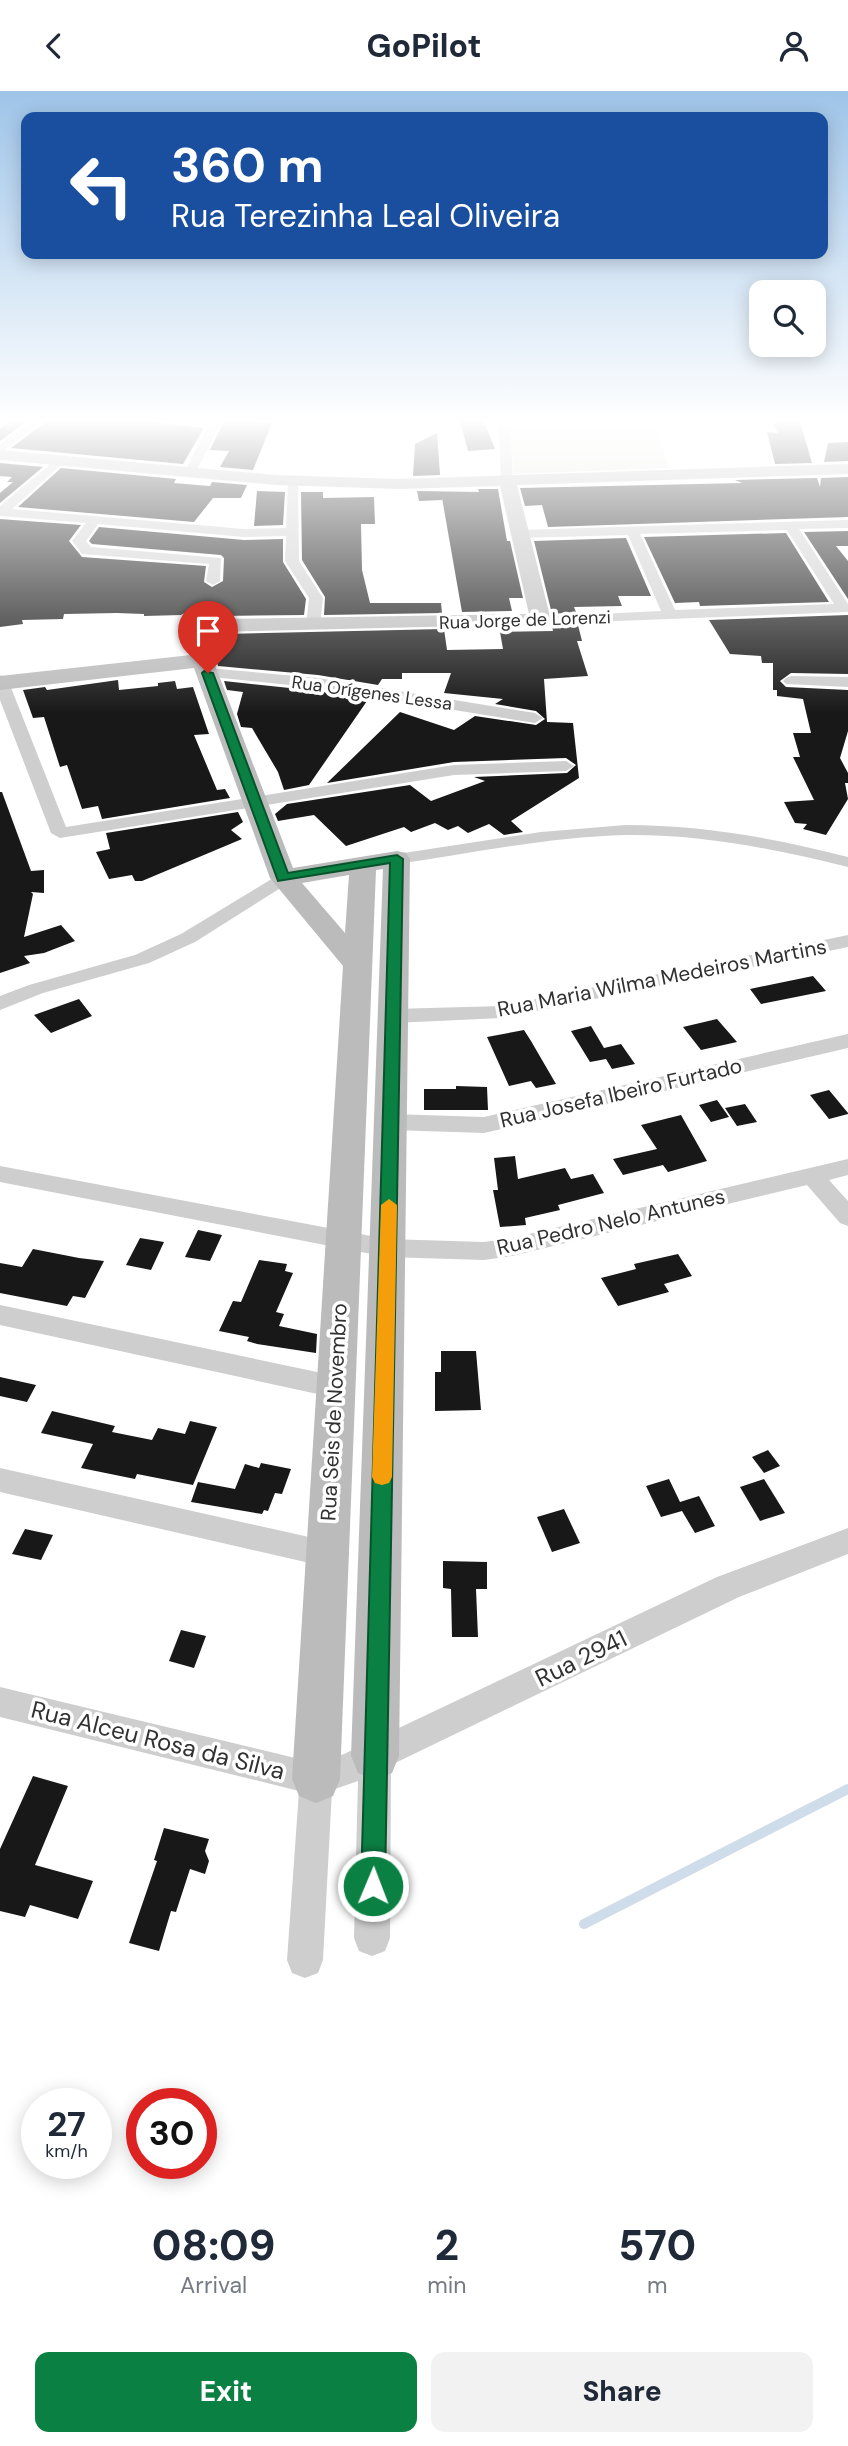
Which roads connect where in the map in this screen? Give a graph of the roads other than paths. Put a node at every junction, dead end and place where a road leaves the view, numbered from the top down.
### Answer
1 (47, 516) edge
2 (292, 516) edge
3 (516, 516) edge
4 (94, 521) junction
5 (848, 524) edge
6 (790, 525) junction
7 (632, 530) junction
8 (291, 532) junction
9 (520, 534) junction
10 (212, 581) dead end
11 (845, 608) edge
12 (670, 615) junction
13 (541, 621) junction
14 (313, 625) junction
15 (205, 667) junction
16 (791, 681) dead end
17 (0, 682) edge
18 (848, 682) edge
19 (536, 718) dead end
20 (566, 766) dead end
21 (256, 801) junction
22 (380, 861) junction
23 (848, 862) edge
24 (283, 878) junction
25 (848, 941) edge
26 (357, 964) junction
27 (0, 1003) edge
28 (393, 1016) junction
29 (848, 1041) edge
30 (392, 1122) junction
31 (848, 1167) edge
32 (0, 1174) edge
33 (813, 1175) junction
34 (848, 1217) edge
35 (343, 1239) junction
36 (387, 1248) junction
37 (0, 1315) edge
38 (336, 1387) junction
39 (0, 1480) edge
40 (848, 1541) edge
41 (327, 1554) junction
42 (0, 1702) edge
43 (375, 1756) junction
44 (316, 1779) junction
45 (372, 1938) dead end
46 (305, 1960) dead end

1 - 4 street
2 - 8 street
3 - 9 street
4 - 8 street
4 - 10 street
5 - 6 street
6 - 7 street
6 - 11 street
7 - 9 street
7 - 12 street
8 - 14 street
9 - 13 street
11 - 12 street, Rua Jorge de Lorenzi
12 - 13 street, Rua Jorge de Lorenzi
13 - 14 street, Rua Jorge de Lorenzi
14 - 15 street, Rua Jorge de Lorenzi
15 - 17 street, Rua Orígenes Lessa
15 - 19 street, Rua Orígenes Lessa
15 - 21 street
16 - 18 street
17 - 21 street
20 - 21 street
21 - 24 street
22 - 23 street
22 - 24 street
22 - 26 street, Rua Seis de Novembro
22 - 28 street
24 - 26 street
24 - 27 street
25 - 28 street, Rua Maria Wilma Medeiros Martins
26 - 35 street, Rua Seis de Novembro
28 - 30 street
29 - 30 street, Rua Josefa Ibeiro Furtado
30 - 36 street
31 - 33 street, Rua Pedro Nelo Antunes
32 - 35 street, Rua Pedro Nelo Antunes
33 - 34 street
33 - 36 street, Rua Pedro Nelo Antunes
35 - 36 street, Rua Pedro Nelo Antunes
35 - 38 street, Rua Seis de Novembro
36 - 43 street
37 - 38 street
38 - 41 street, Rua Seis de Novembro
39 - 41 street
40 - 43 street, Rua 2941
41 - 44 street, Rua Seis de Novembro
42 - 44 street, Rua Alceu Rosa da Silva
43 - 44 street, Rua 2941
43 - 45 street
44 - 46 street, Rua Seis de Novembro

